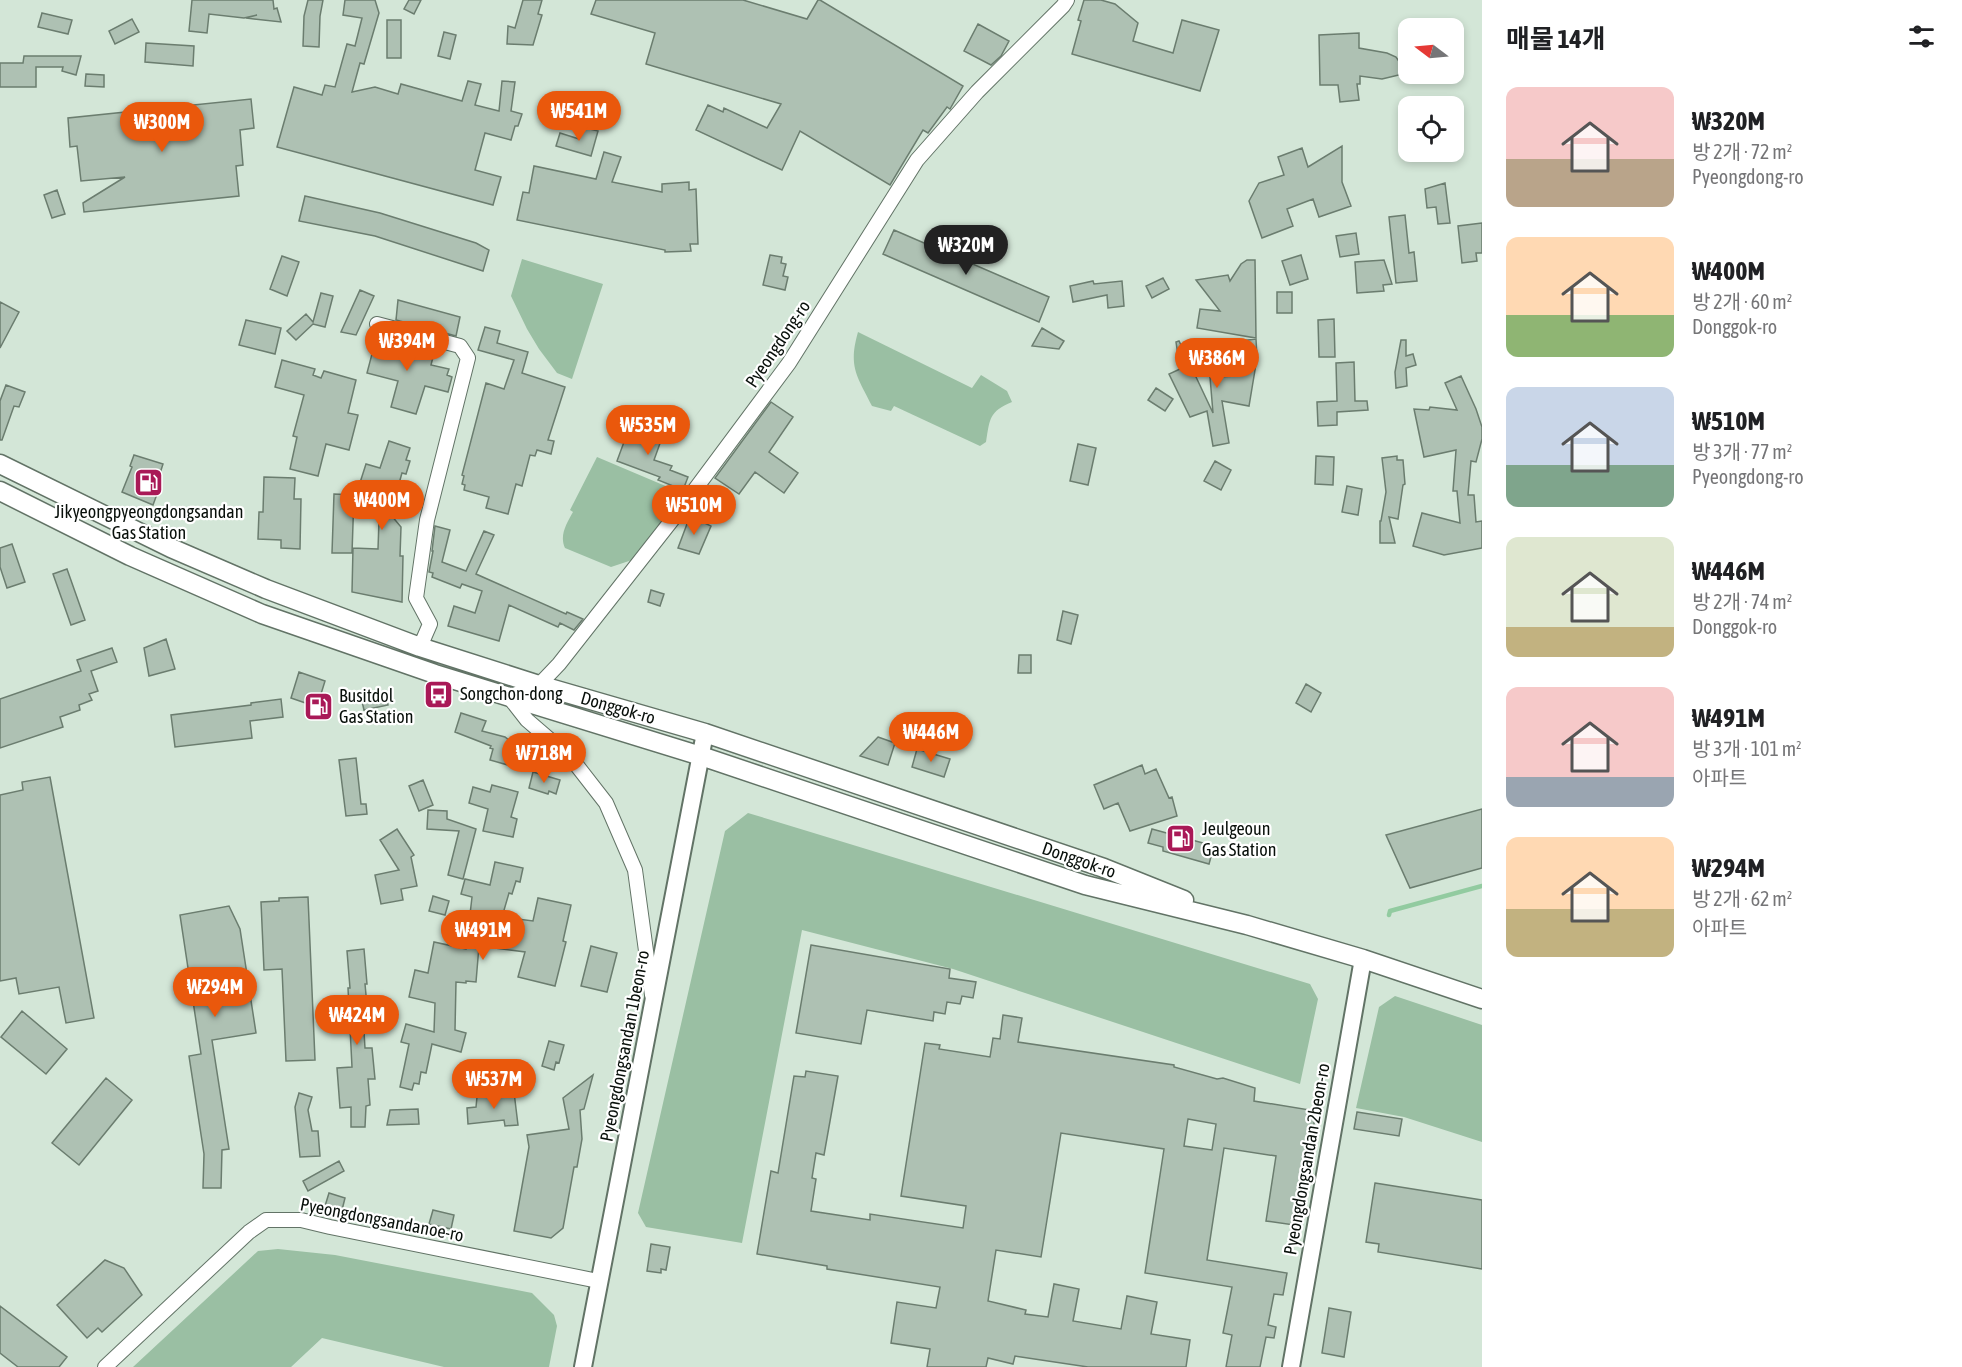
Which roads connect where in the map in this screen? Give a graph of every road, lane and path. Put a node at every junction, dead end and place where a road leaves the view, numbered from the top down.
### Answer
1 (1067, 0) edge
2 (377, 324) dead end
3 (0, 464) edge
4 (0, 491) edge
5 (420, 647) junction
6 (539, 685) junction
7 (509, 697) junction
8 (705, 733) junction
9 (701, 756) junction
10 (1246, 925) junction
11 (1363, 959) junction
12 (1482, 999) edge
13 (654, 1003) junction
14 (598, 1281) junction
15 (105, 1367) edge
16 (583, 1367) edge
17 (1291, 1367) edge

1 - 6 street, Pyeongdong-ro
2 - 5 street
3 - 5 main road, Donggok-ro
4 - 7 main road, Donggok-ro
5 - 6 main road, Donggok-ro
6 - 7 street, Pyeongdong-ro
6 - 8 main road, Donggok-ro
7 - 9 main road, Donggok-ro
7 - 13 street
8 - 9 street, Pyeongdongsandan 1beon-ro
8 - 10 main road, Donggok-ro
9 - 10 main road, Donggok-ro
9 - 13 street, Pyeongdongsandan 1beon-ro
10 - 11 main road, Donggok-ro
11 - 12 main road, Donggok-ro
11 - 17 street, Pyeongdongsandan 2beon-ro
13 - 14 street, Pyeongdongsandan 1beon-ro
14 - 15 street, Pyeongdongsandanoe-ro
14 - 16 street, Pyeongdongsandan 1beon-ro

